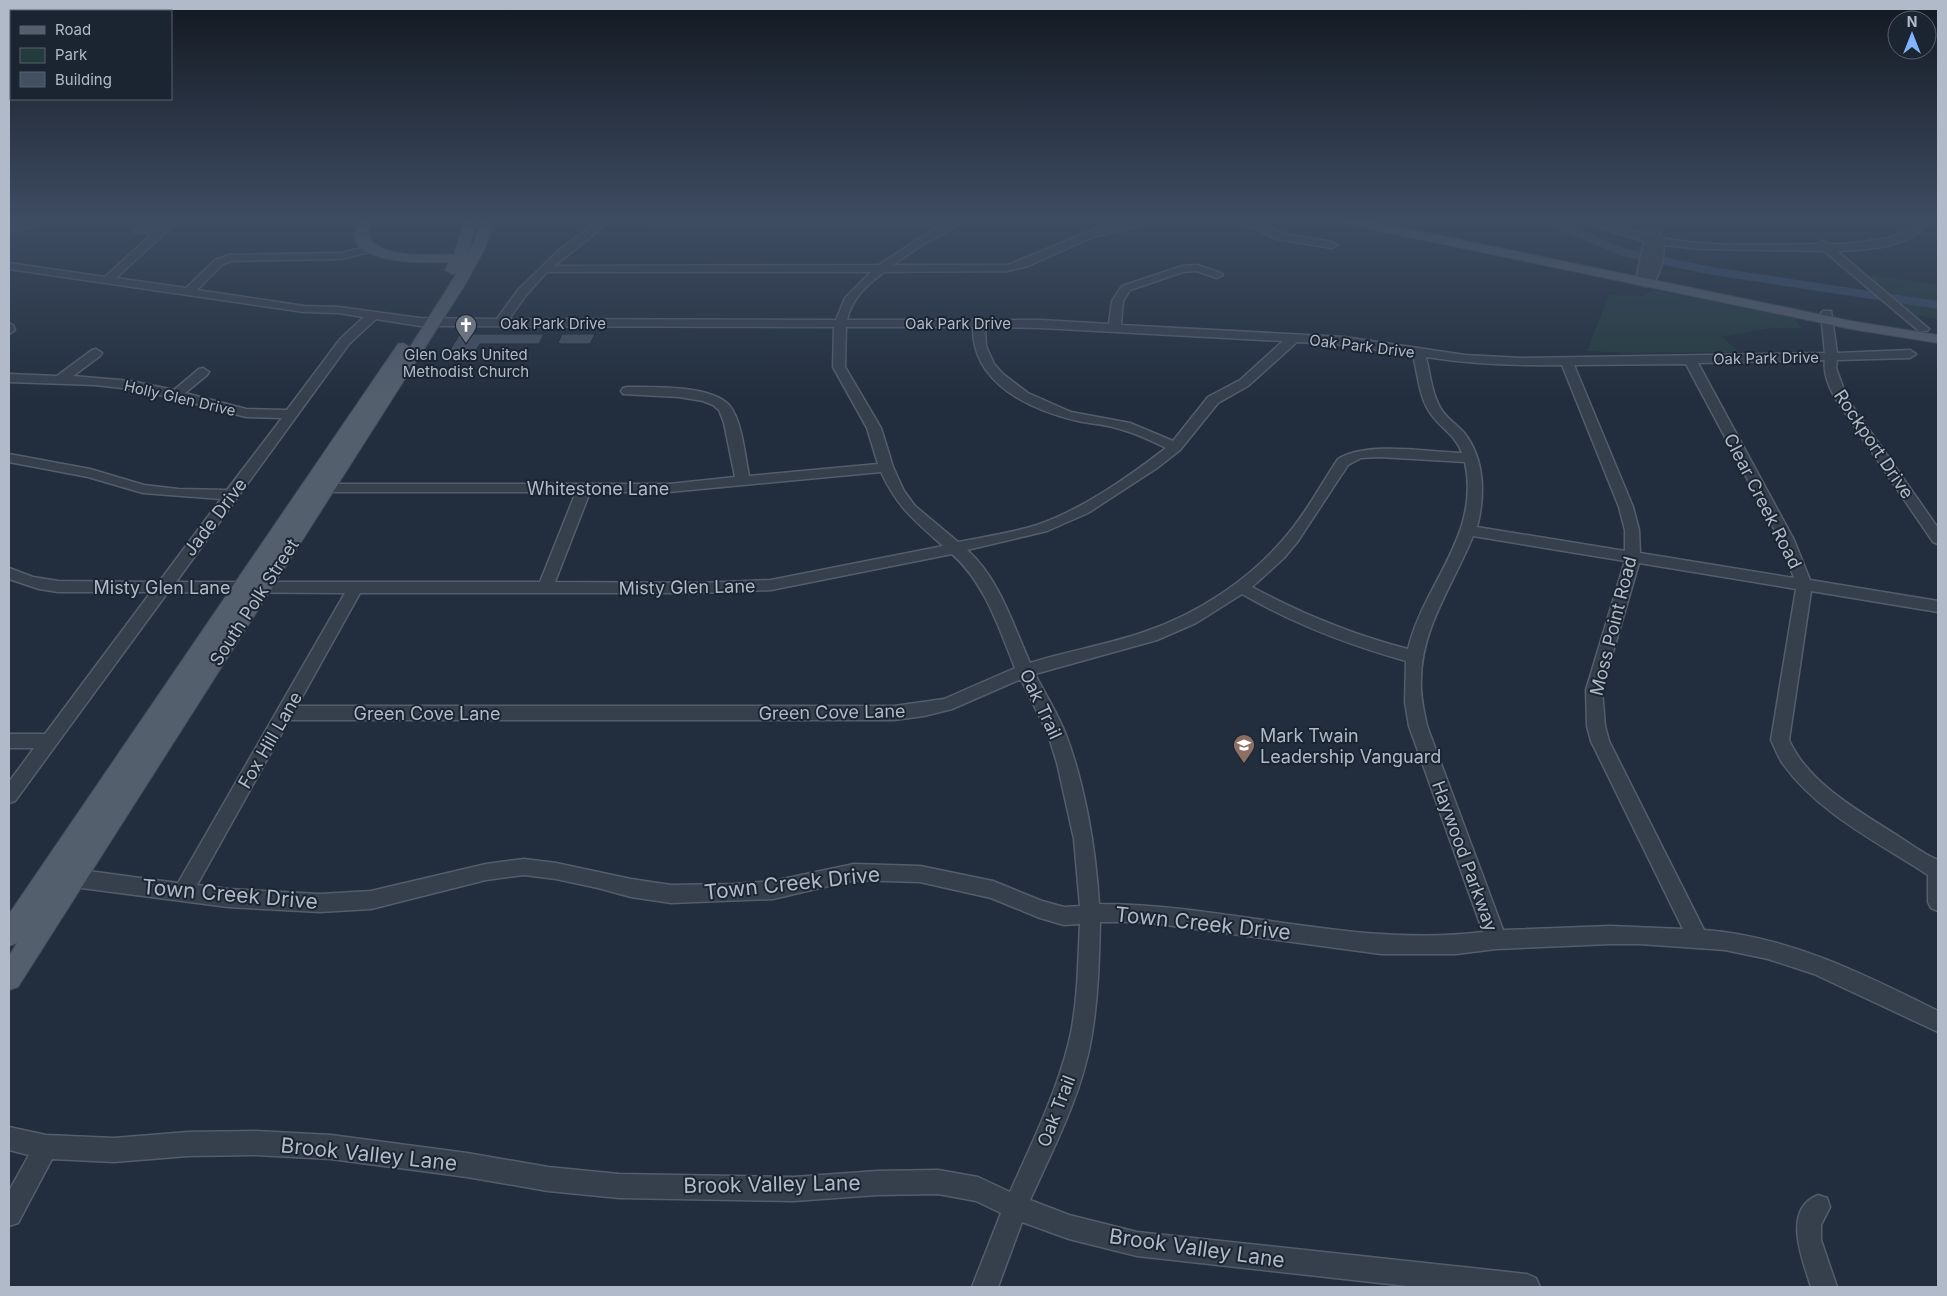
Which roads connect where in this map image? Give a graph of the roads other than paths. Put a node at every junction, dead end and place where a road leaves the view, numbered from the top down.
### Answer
1 (104, 279) edge
2 (202, 279) edge
3 (454, 279) edge
4 (534, 279) edge
5 (869, 279) edge
6 (1151, 279) edge
7 (1663, 279) edge
8 (1866, 279) edge
9 (108, 280) joint
10 (190, 292) junction
11 (372, 316) junction
12 (1826, 316) junction
13 (427, 322) junction
14 (500, 323) junction
15 (979, 323) junction
16 (842, 324) junction
17 (1918, 325) junction
18 (1115, 327) junction
19 (1938, 331) edge
20 (1294, 338) junction
21 (1938, 339) edge
22 (96, 353) dead end
23 (1419, 353) junction
24 (1910, 354) dead end
25 (1831, 357) junction
26 (1690, 360) junction
27 (1567, 362) junction
28 (203, 372) dead end
29 (391, 376) junction
30 (9, 378) edge
31 (60, 380) junction
32 (628, 391) dead end
33 (176, 394) junction
34 (292, 414) junction
35 (1174, 447) junction
36 (9, 458) edge
37 (1470, 458) junction
38 (886, 468) junction
39 (742, 482) junction
40 (308, 488) junction
41 (328, 488) junction
42 (584, 489) junction
43 (232, 496) junction
44 (1470, 531) junction
45 (1938, 539) edge
46 (955, 548) junction
47 (1633, 558) junction
48 (9, 573) edge
49 (1804, 585) junction
50 (1241, 587) junction
51 (162, 588) junction
52 (252, 588) junction
53 (355, 588) junction
54 (545, 588) junction
55 (1938, 606) edge
56 (1414, 657) junction
57 (1025, 671) junction
58 (285, 713) junction
59 (9, 740) edge
60 (50, 740) junction
61 (9, 796) edge
62 (1938, 869) edge
63 (48, 876) junction
64 (74, 878) junction
65 (184, 892) junction
66 (1938, 902) edge
67 (1090, 913) junction
68 (9, 935) edge
69 (1698, 939) junction
70 (1496, 940) junction
71 (9, 978) edge
72 (1938, 1022) edge
73 (9, 1139) edge
74 (46, 1147) junction
75 (1015, 1206) junction
76 (1818, 1207) dead end
77 (9, 1214) edge
78 (985, 1287) edge
79 (1527, 1287) edge
80 (1824, 1287) edge

1 - 9 street, Oak Park Drive
2 - 10 street
3 - 13 main road, South Polk Street
4 - 14 street
5 - 16 street, Oak Trail
6 - 18 street
7 - 12 main road
8 - 17 street
9 - 10 street, Oak Park Drive
10 - 11 street, Oak Park Drive
11 - 13 street, Oak Park Drive
11 - 34 street, Jade Drive
12 - 17 main road
12 - 21 main road
12 - 25 street, Rockport Drive
13 - 14 street, Oak Park Drive
13 - 29 main road, South Polk Street
14 - 16 street, Oak Park Drive
15 - 16 street, Oak Park Drive
15 - 18 street, Oak Park Drive
15 - 35 street
16 - 38 street, Oak Trail
17 - 19 main road
18 - 20 street, Oak Park Drive
20 - 23 street, Oak Park Drive
20 - 35 street, Misty Glen Lane
22 - 31 street
23 - 27 street, Oak Park Drive
23 - 37 street, Haywood Parkway
24 - 25 street, Oak Park Drive
25 - 26 street, Oak Park Drive
25 - 45 street, Rockport Drive
26 - 27 street, Oak Park Drive
26 - 49 street, Clear Creek Road
27 - 47 street, Moss Point Road
28 - 33 street
29 - 40 main road, South Polk Street
29 - 41 main road, South Polk Street
30 - 31 street, Holly Glen Drive
31 - 33 street, Holly Glen Drive
32 - 39 street
33 - 34 street, Holly Glen Drive
34 - 43 street, Jade Drive
35 - 46 street, Misty Glen Lane
36 - 43 street
37 - 44 street, Haywood Parkway
37 - 50 street, Green Cove Lane
38 - 39 street, Whitestone Lane
38 - 46 street, Oak Trail
39 - 42 street, Whitestone Lane
40 - 41 street, Whitestone Lane
40 - 52 main road, South Polk Street
41 - 42 street, Whitestone Lane
41 - 52 main road, South Polk Street
42 - 54 street
43 - 51 street, Jade Drive
44 - 47 street
44 - 56 street, Haywood Parkway
46 - 54 street, Misty Glen Lane
46 - 57 street, Oak Trail
47 - 49 street
47 - 69 street, Moss Point Road
48 - 51 street, Misty Glen Lane
49 - 55 street
49 - 62 street, Clear Creek Road
50 - 56 street
50 - 57 street, Green Cove Lane
51 - 52 street, Misty Glen Lane
51 - 60 street, Jade Drive
52 - 53 street, Misty Glen Lane
52 - 63 main road, South Polk Street
52 - 64 main road, South Polk Street
53 - 54 street, Misty Glen Lane
53 - 58 street, Fox Hill Lane
56 - 70 street, Haywood Parkway
57 - 58 street, Green Cove Lane
57 - 67 street, Oak Trail
58 - 65 street, Fox Hill Lane
59 - 60 street
60 - 61 street, Jade Drive
62 - 66 street
63 - 64 street, Town Creek Drive
63 - 68 main road, South Polk Street
64 - 65 street, Town Creek Drive
64 - 71 main road, South Polk Street
65 - 67 street, Town Creek Drive
67 - 70 street, Town Creek Drive
67 - 75 street, Oak Trail
69 - 70 street, Town Creek Drive
69 - 72 street, Town Creek Drive
73 - 74 street, Brook Valley Lane
74 - 75 street, Brook Valley Lane
74 - 77 street
75 - 78 street, Oak Trail
75 - 79 street, Brook Valley Lane
76 - 80 street

